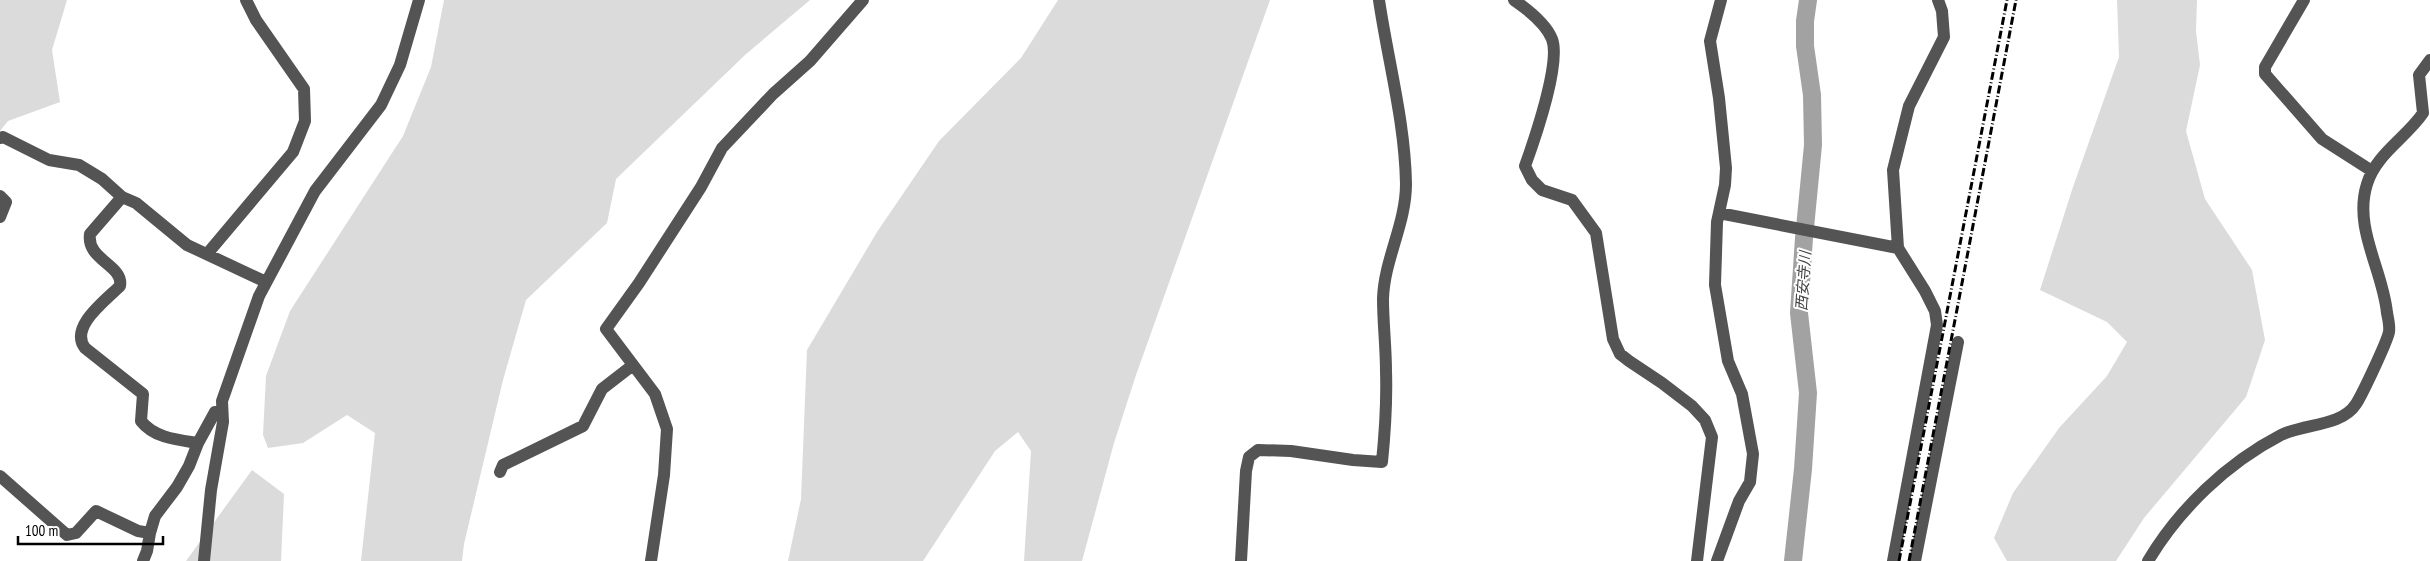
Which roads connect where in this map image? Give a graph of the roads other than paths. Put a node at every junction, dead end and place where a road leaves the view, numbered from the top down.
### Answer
1 (246, 0) edge
2 (419, 0) edge
3 (863, 0) edge
4 (1379, 0) edge
5 (1514, 0) edge
6 (1721, 0) edge
7 (1938, 0) edge
8 (2304, 0) edge
9 (2430, 60) edge
10 (0, 138) edge
11 (2372, 171) junction
12 (0, 196) edge
13 (122, 197) junction
14 (1719, 214) junction
15 (0, 217) edge
16 (1898, 248) junction
17 (206, 254) junction
18 (266, 282) junction
19 (1958, 342) dead end
20 (633, 365) junction
21 (221, 413) junction
22 (198, 443) junction
23 (500, 472) dead end
24 (0, 476) edge
25 (150, 533) junction
26 (143, 561) edge
27 (204, 561) edge
28 (651, 561) edge
29 (1241, 561) edge
30 (1697, 561) edge
31 (1717, 561) edge
32 (1893, 561) edge
33 (1916, 561) edge
34 (2148, 561) edge

1 - 17 street
2 - 18 street
3 - 20 street
4 - 29 street
5 - 30 street
6 - 14 street
7 - 16 street
8 - 11 street
9 - 11 street
10 - 13 street
11 - 34 street
12 - 15 street
13 - 17 street
13 - 22 street
14 - 16 street
14 - 31 street
16 - 32 street
17 - 18 street
18 - 21 street
19 - 33 street
20 - 23 street
20 - 28 street
21 - 22 street
21 - 27 street
22 - 25 street
24 - 25 street
25 - 26 street

